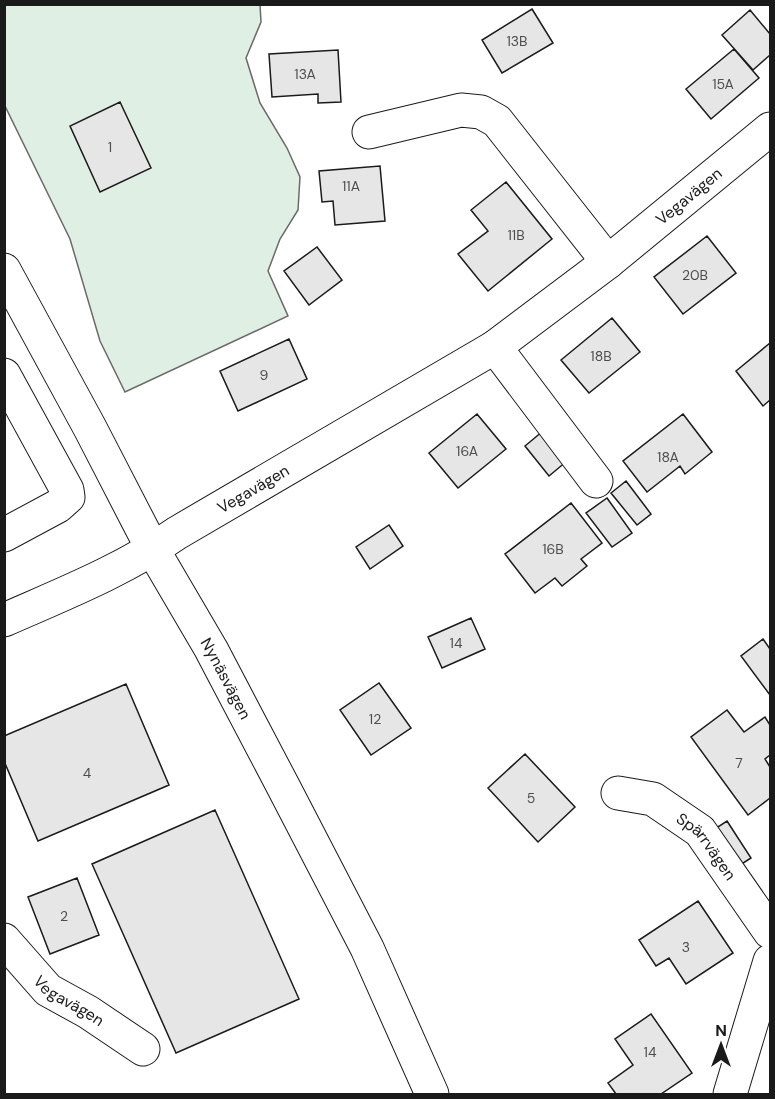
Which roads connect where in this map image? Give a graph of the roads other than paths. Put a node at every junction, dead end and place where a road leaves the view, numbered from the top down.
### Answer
1 (771, 129) edge
2 (369, 132) dead end
3 (608, 262) junction
4 (4, 270) edge
5 (495, 347) junction
6 (4, 375) edge
7 (596, 482) dead end
8 (4, 535) edge
9 (153, 550) junction
10 (7, 615) edge
11 (618, 793) dead end
12 (771, 932) edge
13 (4, 940) edge
14 (771, 961) edge
15 (143, 1049) dead end
16 (432, 1095) edge
17 (730, 1095) edge

1 - 3 street, Vegavägen
2 - 3 street
3 - 5 street, Vegavägen
4 - 9 street, Nynäsvägen
5 - 7 street
5 - 9 street, Vegavägen
6 - 8 street
9 - 10 street, Vegavägen
9 - 16 street, Nynäsvägen
11 - 12 street, Spärrvägen
13 - 15 street, Vegavägen
14 - 17 street

